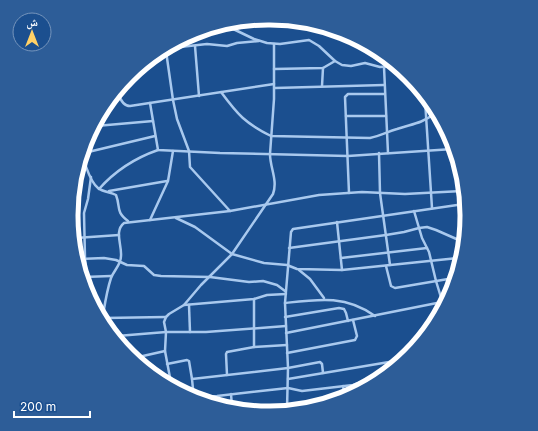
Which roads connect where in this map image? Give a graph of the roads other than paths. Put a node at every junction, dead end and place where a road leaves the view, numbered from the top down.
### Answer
1 (233, 29) edge
2 (261, 41) junction
3 (274, 44) junction
4 (196, 46) junction
5 (181, 47) edge
6 (167, 55) edge
7 (335, 61) junction
8 (384, 67) junction
9 (388, 67) edge
10 (323, 68) junction
11 (274, 69) junction
12 (384, 84) junction
13 (274, 86) junction
14 (322, 86) junction
15 (221, 92) junction
16 (384, 94) junction
17 (199, 96) junction
18 (120, 98) edge
19 (173, 100) junction
20 (150, 103) junction
21 (425, 108) edge
22 (346, 116) junction
23 (386, 116) junction
24 (431, 116) edge
25 (426, 120) junction
26 (153, 121) junction
27 (101, 126) edge
28 (387, 132) junction
29 (156, 136) junction
30 (271, 136) junction
31 (348, 138) junction
32 (447, 149) edge
33 (158, 150) junction
34 (173, 151) junction
35 (189, 151) junction
36 (428, 151) junction
37 (90, 152) edge
38 (379, 153) junction
39 (388, 153) junction
40 (270, 154) junction
41 (348, 156) junction
42 (85, 165) edge
43 (91, 177) junction
44 (168, 180) junction
45 (99, 189) junction
46 (458, 191) edge
47 (110, 192) junction
48 (431, 192) junction
49 (349, 193) junction
50 (380, 193) junction
51 (460, 204) edge
52 (265, 206) junction
53 (432, 208) junction
54 (230, 211) junction
55 (414, 211) junction
56 (384, 215) junction
57 (175, 217) junction
58 (150, 220) junction
59 (129, 222) junction
60 (337, 222) junction
61 (419, 228) junction
62 (119, 235) junction
63 (386, 236) junction
64 (85, 237) junction
65 (80, 238) edge
66 (458, 240) edge
67 (339, 242) junction
68 (289, 248) junction
69 (427, 248) junction
70 (388, 252) junction
71 (232, 254) junction
72 (85, 258) junction
73 (341, 258) junction
74 (455, 258) edge
75 (431, 262) junction
76 (120, 263) junction
77 (85, 265) edge
78 (287, 265) junction
79 (390, 265) junction
80 (386, 266) junction
81 (298, 269) junction
82 (342, 270) junction
83 (112, 276) junction
84 (89, 277) edge
85 (210, 277) junction
86 (448, 279) edge
87 (436, 281) junction
88 (286, 293) junction
89 (441, 298) edge
90 (254, 299) junction
91 (325, 299) junction
92 (285, 303) junction
93 (438, 304) edge
94 (184, 305) junction
95 (189, 305) junction
96 (104, 311) edge
97 (108, 316) edge
98 (376, 316) junction
99 (166, 317) junction
100 (285, 317) junction
101 (353, 320) junction
102 (348, 321) junction
103 (286, 326) junction
104 (254, 329) junction
105 (166, 332) junction
106 (190, 332) junction
107 (286, 333) junction
108 (122, 336) edge
109 (287, 345) junction
110 (254, 347) junction
111 (165, 351) junction
112 (287, 353) junction
113 (141, 357) edge
114 (392, 362) edge
115 (167, 364) junction
116 (288, 368) junction
117 (323, 374) junction
118 (227, 375) junction
119 (169, 377) edge
120 (192, 379) junction
121 (288, 379) junction
122 (357, 384) edge
123 (343, 386) junction
124 (288, 388) junction
125 (194, 390) edge
126 (344, 390) edge
127 (231, 394) junction
128 (210, 397) edge
129 (232, 402) edge
130 (287, 405) edge

1 - 2 street
2 - 3 street
2 - 4 street
3 - 7 street
3 - 11 street
4 - 5 street
4 - 17 street
6 - 19 street
7 - 8 street
7 - 10 street
8 - 9 street
8 - 12 street
10 - 11 street
10 - 14 street
11 - 13 street
12 - 14 street
12 - 16 street
13 - 14 street
13 - 15 street
13 - 30 street
15 - 17 street
15 - 30 street
16 - 22 street
16 - 23 street
17 - 19 street
18 - 20 street
19 - 20 street
19 - 35 street
20 - 26 street
21 - 25 street
22 - 23 street
22 - 31 street
23 - 28 street
24 - 25 street
25 - 28 street
25 - 36 street
26 - 27 street
26 - 29 street
28 - 31 street
28 - 39 street
29 - 33 street
29 - 37 street
30 - 31 street
30 - 40 street
31 - 41 street
32 - 36 street
33 - 34 street
33 - 45 street
34 - 35 street
34 - 44 street
35 - 40 street
35 - 54 street
36 - 39 street
36 - 48 street
38 - 39 street
38 - 41 street
38 - 50 street
40 - 41 street
40 - 52 street
41 - 49 street
42 - 43 street
43 - 45 street
43 - 64 street
44 - 47 street
44 - 58 street
45 - 47 street
46 - 48 street
47 - 59 street
48 - 50 street
48 - 53 street
49 - 50 street
49 - 52 street
50 - 56 street
51 - 53 street
52 - 54 street
52 - 71 street
53 - 55 street
54 - 57 street
55 - 56 street
55 - 61 street
56 - 60 street
56 - 63 street
57 - 58 street
57 - 71 street
58 - 59 street
59 - 62 street
60 - 67 street
60 - 68 street
61 - 63 street
61 - 66 street
61 - 69 street
62 - 64 street
62 - 76 street
63 - 67 street
63 - 70 street
64 - 65 street
64 - 72 street
67 - 68 street
67 - 73 street
68 - 78 street
69 - 70 street
69 - 75 street
70 - 73 street
70 - 79 street
71 - 78 street
71 - 85 street
72 - 76 street
72 - 77 street
73 - 82 street
74 - 75 street
75 - 79 street
75 - 87 street
76 - 83 street
76 - 85 street
78 - 81 street
78 - 88 street
79 - 80 street
80 - 82 street
80 - 87 street
81 - 82 street
81 - 91 street
83 - 84 street
83 - 96 street
85 - 88 street
85 - 94 street
86 - 87 street
87 - 89 street
88 - 90 street
88 - 92 street
90 - 95 street
90 - 104 street
91 - 92 street
91 - 98 street
92 - 100 street
93 - 98 street
94 - 95 street
94 - 99 street
95 - 106 street
97 - 99 street
98 - 101 street
99 - 105 street
100 - 102 street
100 - 103 street
101 - 102 street
101 - 112 street
102 - 107 street
103 - 104 street
103 - 107 street
104 - 106 street
104 - 110 street
105 - 106 street
105 - 108 street
105 - 111 street
107 - 109 street
109 - 110 street
109 - 112 street
110 - 118 street
111 - 113 street
111 - 115 street
112 - 116 street
114 - 117 street
115 - 119 street
115 - 120 street
116 - 117 street
116 - 118 street
116 - 121 street
117 - 121 street
118 - 120 street
120 - 125 street
121 - 124 street
122 - 123 street
123 - 124 street
123 - 126 street
124 - 127 street
124 - 130 street
127 - 128 street
127 - 129 street

